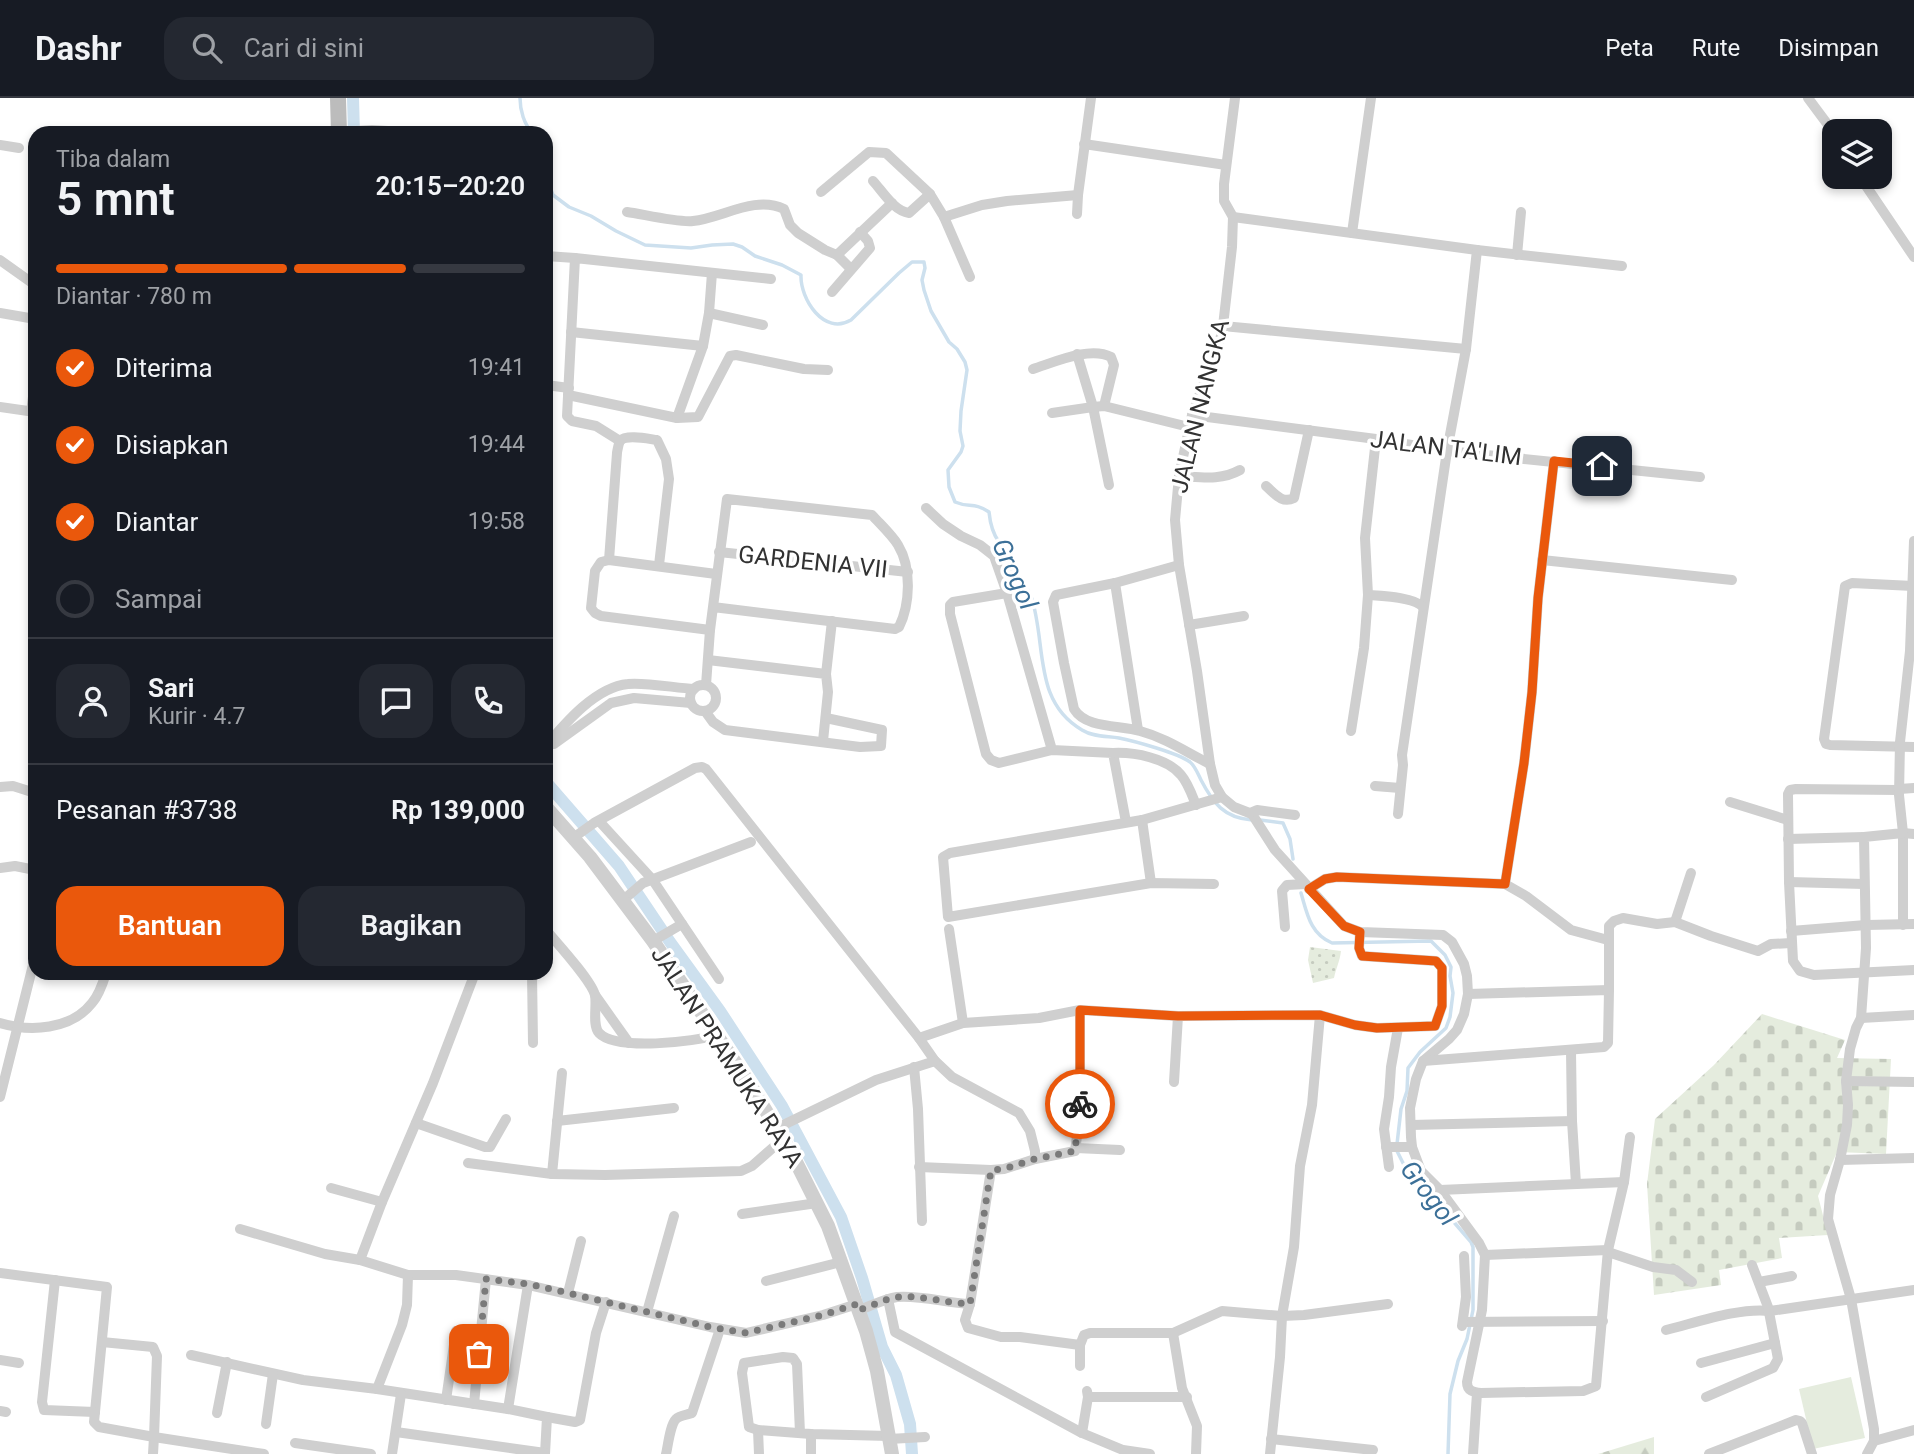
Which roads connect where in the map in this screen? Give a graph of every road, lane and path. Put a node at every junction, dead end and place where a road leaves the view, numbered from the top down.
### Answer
1 (338, 98) edge
2 (1091, 98) edge
3 (1235, 98) edge
4 (1371, 98) edge
5 (1808, 98) edge
6 (1824, 119) edge
7 (345, 126) edge
8 (1084, 144) junction
9 (0, 145) edge
10 (19, 148) dead end
11 (1226, 165) junction
12 (873, 181) dead end
13 (1868, 189) edge
14 (821, 192) dead end
15 (930, 194) junction
16 (1078, 195) junction
17 (891, 203) junction
18 (627, 212) dead end
19 (1521, 212) dead end
20 (1077, 214) dead end
21 (1233, 217) junction
22 (944, 218) junction
23 (860, 232) junction
24 (1352, 233) junction
25 (1477, 250) junction
26 (837, 255) junction
27 (1517, 255) junction
28 (553, 256) edge
29 (1914, 257) edge
30 (575, 258) junction
31 (0, 260) edge
32 (1622, 266) dead end
33 (851, 269) junction
34 (712, 273) junction
35 (970, 277) dead end
36 (771, 279) dead end
37 (28, 280) edge
38 (832, 292) dead end
39 (0, 313) edge
40 (709, 313) junction
41 (28, 318) edge
42 (763, 325) dead end
43 (1223, 326) junction
44 (571, 332) junction
45 (703, 346) junction
46 (1466, 349) junction
47 (1077, 354) junction
48 (1033, 369) dead end
49 (828, 370) dead end
50 (553, 387) edge
51 (568, 392) junction
52 (0, 407) edge
53 (1098, 407) junction
54 (28, 411) edge
55 (1052, 413) dead end
56 (1192, 415) junction
57 (677, 418) junction
58 (1189, 427) junction
59 (1309, 430) junction
60 (1376, 439) junction
61 (620, 442) junction
62 (1447, 451) junction
63 (1554, 461) junction
64 (1240, 470) dead end
65 (1179, 476) junction
66 (1700, 477) dead end
67 (1109, 485) dead end
68 (1266, 486) dead end
69 (926, 508) dead end
70 (1914, 541) edge
71 (719, 552) junction
72 (609, 560) junction
73 (1542, 560) junction
74 (659, 565) junction
75 (1179, 565) junction
76 (908, 572) junction
77 (1914, 572) edge
78 (716, 574) junction
79 (1732, 580) dead end
80 (1115, 583) junction
81 (1913, 586) edge
82 (1007, 593) junction
83 (1368, 595) junction
84 (713, 607) junction
85 (1423, 607) junction
86 (1244, 616) dead end
87 (832, 621) junction
88 (1189, 625) junction
89 (1912, 625) edge
90 (710, 630) junction
91 (1912, 651) edge
92 (708, 660) junction
93 (826, 674) junction
94 (706, 685) junction
95 (694, 689) junction
96 (605, 690) junction
97 (1910, 699) edge
98 (691, 703) junction
99 (611, 704) junction
100 (705, 711) junction
101 (825, 718) junction
102 (1139, 730) junction
103 (1351, 731) dead end
104 (553, 740) edge
105 (823, 741) junction
106 (553, 743) edge
107 (1900, 747) junction
108 (1914, 747) edge
109 (1052, 750) junction
110 (1113, 754) junction
111 (1210, 764) junction
112 (1375, 786) dead end
113 (0, 787) edge
114 (1400, 788) junction
115 (1914, 788) edge
116 (1899, 789) junction
117 (28, 791) edge
118 (1210, 801) junction
119 (1730, 802) dead end
120 (553, 813) edge
121 (1251, 814) junction
122 (1398, 814) dead end
123 (1295, 815) dead end
124 (1142, 820) junction
125 (1788, 820) junction
126 (596, 822) junction
127 (1126, 822) junction
128 (1909, 834) edge
129 (578, 836) junction
130 (1864, 837) junction
131 (1788, 839) junction
132 (751, 842) dead end
133 (0, 868) edge
134 (28, 869) edge
135 (1691, 873) dead end
136 (1909, 879) edge
137 (648, 881) junction
138 (1789, 882) junction
139 (1151, 884) junction
140 (1214, 884) dead end
141 (1505, 884) junction
142 (1864, 884) junction
143 (1307, 886) junction
144 (625, 898) junction
145 (1675, 922) junction
146 (1866, 925) junction
147 (1909, 925) edge
148 (678, 926) junction
149 (1285, 927) dead end
150 (949, 929) dead end
151 (1359, 934) junction
152 (1791, 937) junction
153 (657, 938) junction
154 (553, 939) edge
155 (1608, 940) junction
156 (1914, 970) edge
157 (1865, 973) junction
158 (719, 979) dead end
159 (29, 980) edge
160 (103, 980) edge
161 (472, 980) edge
162 (532, 980) edge
163 (1609, 990) junction
164 (1468, 994) junction
165 (595, 995) junction
166 (1080, 1010) junction
167 (1320, 1015) junction
168 (1914, 1015) edge
169 (1178, 1016) junction
170 (1861, 1018) junction
171 (0, 1023) edge
172 (964, 1023) junction
173 (18, 1028) junction
174 (1398, 1028) junction
175 (717, 1035) junction
176 (919, 1038) junction
177 (533, 1043) dead end
178 (629, 1043) junction
179 (1571, 1051) junction
180 (936, 1061) junction
181 (1423, 1061) junction
182 (914, 1067) junction
183 (562, 1073) dead end
184 (1846, 1081) junction
185 (1174, 1082) dead end
186 (1914, 1082) edge
187 (0, 1097) edge
188 (674, 1108) dead end
189 (506, 1119) dead end
190 (557, 1121) junction
191 (1572, 1121) junction
192 (416, 1123) junction
193 (1411, 1125) junction
194 (782, 1130) junction
195 (1630, 1137) dead end
196 (1385, 1147) junction
197 (1412, 1147) junction
198 (1076, 1148) junction
199 (1120, 1150) dead end
200 (1914, 1158) edge
201 (1035, 1159) junction
202 (1840, 1160) junction
203 (468, 1163) dead end
204 (919, 1167) junction
205 (1389, 1167) dead end
206 (991, 1170) junction
207 (552, 1174) junction
208 (1624, 1182) junction
209 (1576, 1184) junction
210 (331, 1188) dead end
211 (1440, 1190) junction
212 (382, 1202) junction
213 (817, 1203) junction
214 (742, 1214) dead end
215 (674, 1216) dead end
216 (922, 1221) dead end
217 (240, 1229) dead end
218 (581, 1241) dead end
219 (1608, 1251) junction
220 (1485, 1255) junction
221 (1464, 1256) dead end
222 (360, 1260) junction
223 (841, 1262) junction
224 (1752, 1265) dead end
225 (0, 1273) edge
226 (408, 1275) junction
227 (1792, 1276) dead end
228 (486, 1279) junction
229 (55, 1280) junction
230 (766, 1281) dead end
231 (1692, 1282) dead end
232 (1759, 1282) junction
233 (528, 1284) junction
234 (1914, 1290) edge
235 (568, 1293) junction
236 (1851, 1299) junction
237 (886, 1300) junction
238 (606, 1302) junction
239 (970, 1304) junction
240 (1388, 1304) dead end
241 (860, 1308) junction
242 (647, 1311) junction
243 (1770, 1311) junction
244 (1282, 1316) junction
245 (1603, 1321) junction
246 (1480, 1322) junction
247 (720, 1329) junction
248 (1666, 1330) dead end
249 (456, 1331) dead end
250 (1173, 1334) junction
251 (102, 1342) junction
252 (1775, 1343) junction
253 (1080, 1345) junction
254 (191, 1355) dead end
255 (0, 1360) edge
256 (227, 1362) junction
257 (19, 1363) dead end
258 (1702, 1363) dead end
259 (1080, 1366) dead end
260 (273, 1374) junction
261 (377, 1389) junction
262 (1477, 1393) junction
263 (401, 1394) junction
264 (1187, 1397) junction
265 (1706, 1397) dead end
266 (446, 1400) junction
267 (474, 1404) junction
268 (509, 1409) junction
269 (94, 1412) junction
270 (217, 1412) dead end
271 (547, 1417) junction
272 (266, 1424) dead end
273 (758, 1430) junction
274 (1914, 1430) edge
275 (396, 1432) junction
276 (806, 1433) junction
277 (1082, 1433) junction
278 (154, 1437) junction
279 (922, 1437) dead end
280 (1271, 1439) junction
281 (1874, 1441) junction
282 (893, 1442) edge
283 (295, 1443) dead end
284 (1373, 1450) dead end
285 (1353, 1451) edge
286 (545, 1453) edge
287 (153, 1454) edge
288 (264, 1454) edge
289 (370, 1454) edge
290 (393, 1454) edge
291 (666, 1454) edge
292 (759, 1454) edge
293 (811, 1454) edge
294 (1150, 1454) edge
295 (1196, 1454) edge
296 (1270, 1454) edge
297 (1473, 1454) edge
298 (1709, 1454) edge
299 (1812, 1454) edge
300 (1867, 1454) edge

1 - 7 main road
2 - 8 street
3 - 11 street, JALAN NANGKA
4 - 24 street
5 - 6 street
8 - 11 street
8 - 16 street
9 - 10 street
11 - 21 street, JALAN NANGKA
12 - 17 street
13 - 29 street
14 - 15 street
15 - 17 street
15 - 22 street
16 - 20 street
16 - 22 street
17 - 23 street
18 - 26 street
19 - 27 street
21 - 24 street
21 - 43 street, JALAN NANGKA
22 - 35 street
23 - 26 street
23 - 33 street
24 - 25 street
25 - 27 street
25 - 46 street
26 - 33 street
27 - 32 street
28 - 30 street
30 - 34 street
30 - 44 street
31 - 37 street
33 - 38 street
34 - 36 street
34 - 40 street
39 - 41 street
40 - 42 street
40 - 45 street
43 - 46 street
43 - 56 street, JALAN NANGKA
44 - 45 street
44 - 51 street
45 - 57 street
46 - 62 street
47 - 48 street
47 - 53 street
47 - 53 street
49 - 57 street
50 - 51 street
51 - 57 street
51 - 61 street
52 - 54 street
53 - 55 street
53 - 58 street
53 - 67 street
56 - 58 street, JALAN NANGKA
56 - 59 street, JALAN TA'LIM
58 - 65 street, JALAN NANGKA
59 - 60 street, JALAN TA'LIM
59 - 68 street
60 - 62 street, JALAN TA'LIM
60 - 83 street
61 - 72 street
61 - 74 street
62 - 63 street, JALAN TA'LIM
62 - 85 street
63 - 66 street, JALAN TA'LIM
63 - 73 street
64 - 65 street
65 - 75 street, JALAN NANGKA
69 - 82 street
70 - 77 street
71 - 76 street, GARDENIA VII
71 - 76 street
71 - 78 street
72 - 74 street
72 - 90 street
73 - 79 street
73 - 141 street
74 - 78 street
75 - 80 street
75 - 88 street, JALAN NANGKA
76 - 87 street
77 - 81 street
78 - 84 street
80 - 102 street
80 - 102 street
81 - 89 street
81 - 107 street
82 - 109 street
82 - 109 street
83 - 85 street
83 - 103 street
84 - 87 street
84 - 90 street
85 - 114 street
86 - 88 street
87 - 93 street
88 - 111 street, JALAN NANGKA
89 - 91 street
90 - 92 street
91 - 97 street
92 - 93 street
92 - 94 street
93 - 101 street
94 - 95 street
94 - 100 street
95 - 96 street
95 - 98 street
96 - 99 street
96 - 104 street
97 - 107 street
98 - 99 street
98 - 100 street
99 - 106 street
100 - 105 street
101 - 105 street
101 - 105 street
102 - 111 street
107 - 108 street
107 - 116 street
109 - 110 street
110 - 118 street
110 - 127 street
111 - 118 street, JALAN NANGKA
112 - 114 street
113 - 117 street
114 - 122 street
115 - 116 street
116 - 125 street
116 - 128 street
118 - 121 street
118 - 124 street
119 - 125 street
120 - 129 street, JALAN PRAMUKA RAYA
121 - 123 street
121 - 143 street
124 - 127 street
124 - 139 street
125 - 131 street
126 - 129 street
126 - 137 street
126 - 176 street
127 - 139 street
128 - 130 street
128 - 136 street
129 - 144 street, JALAN PRAMUKA RAYA
130 - 131 street
130 - 142 street
131 - 138 street
132 - 137 street
133 - 134 street
135 - 145 street
136 - 147 street
137 - 144 street
137 - 148 street
138 - 142 street
138 - 152 street
139 - 140 street
141 - 143 street
141 - 155 street
142 - 146 street
143 - 149 street
143 - 151 street
144 - 153 street, JALAN PRAMUKA RAYA
145 - 152 street
145 - 155 street
146 - 147 street
146 - 152 street
146 - 157 street
148 - 153 street
148 - 158 street
150 - 172 street
151 - 164 street
151 - 174 street
152 - 157 street
153 - 175 street, JALAN PRAMUKA RAYA
154 - 165 street
155 - 163 street
156 - 157 street
157 - 170 street
159 - 173 street
160 - 173 street
161 - 192 street
162 - 177 street
163 - 164 street
163 - 179 street
164 - 181 street
165 - 178 street
165 - 178 street
166 - 169 street
166 - 172 street
166 - 198 street
167 - 169 street
167 - 174 street
167 - 244 street
168 - 170 street
169 - 185 street
170 - 184 street
171 - 173 street
172 - 176 street
173 - 187 street
174 - 196 street
175 - 178 street
175 - 194 street, JALAN PRAMUKA RAYA
176 - 180 street
179 - 181 street
179 - 191 street
180 - 182 street
180 - 201 street
181 - 193 street
182 - 194 street
182 - 204 street
183 - 190 street
184 - 186 street
184 - 202 street
188 - 190 street
189 - 192 street
190 - 207 street
191 - 193 street
191 - 209 street
192 - 212 street
193 - 197 street
194 - 207 street
194 - 213 street, JALAN PRAMUKA RAYA
195 - 208 street
196 - 197 street
196 - 205 street
197 - 211 street
198 - 199 street
198 - 201 street
200 - 202 street
201 - 206 street
202 - 236 street
203 - 207 street
204 - 206 street
204 - 216 street
206 - 239 street
208 - 209 street
208 - 219 street
209 - 211 street
210 - 212 street
211 - 220 street
212 - 222 street
213 - 214 street
213 - 223 street, JALAN PRAMUKA RAYA
215 - 242 street
217 - 222 street
218 - 235 street
219 - 220 street
219 - 231 street
219 - 245 street
220 - 246 street
221 - 246 street
222 - 226 street
223 - 230 street
223 - 241 street, JALAN PRAMUKA RAYA
224 - 232 street
225 - 229 street
226 - 228 street
226 - 261 street
227 - 232 street
228 - 233 street
228 - 267 street
229 - 251 street
229 - 269 street
232 - 243 street
233 - 235 street
233 - 268 street
234 - 236 street
235 - 238 street
236 - 243 street
236 - 281 street
237 - 239 street
237 - 241 street
237 - 277 street
238 - 242 street
238 - 271 street
239 - 253 street
240 - 244 street
241 - 247 street
241 - 282 street, JALAN PRAMUKA RAYA
242 - 247 street
243 - 248 street
243 - 252 street
244 - 250 street
244 - 280 street
245 - 246 street
245 - 262 street
246 - 262 street
247 - 291 street
249 - 266 street
250 - 253 street
250 - 264 street
251 - 269 street
251 - 278 street
252 - 258 street
252 - 265 street
253 - 259 street
254 - 256 street
255 - 257 street
256 - 260 street
256 - 270 street
260 - 261 street
260 - 272 street
261 - 263 street
262 - 297 street
263 - 266 street
263 - 275 street
264 - 277 street
264 - 295 street
266 - 267 street
267 - 268 street
268 - 271 street
269 - 278 street
271 - 286 street
273 - 276 street
273 - 276 street
273 - 292 street
274 - 281 street
275 - 286 street
275 - 290 street
276 - 282 street
276 - 293 street
277 - 294 street
278 - 287 street
278 - 288 street
279 - 282 street
280 - 285 street
280 - 296 street
281 - 300 street
283 - 289 street
284 - 285 street
298 - 299 street

